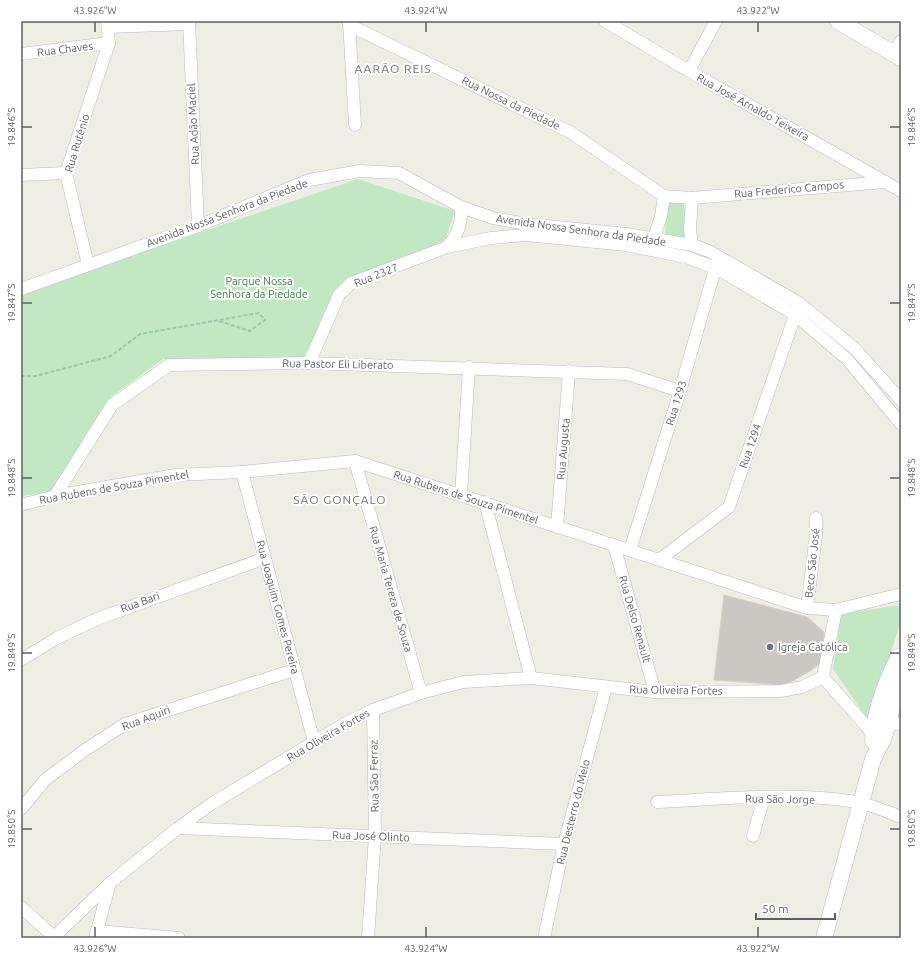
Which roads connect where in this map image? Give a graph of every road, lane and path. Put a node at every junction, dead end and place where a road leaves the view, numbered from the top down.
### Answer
1 (605, 21) edge
2 (716, 21) edge
3 (838, 21) edge
4 (189, 22) edge
5 (349, 23) edge
6 (108, 24) edge
7 (109, 43) junction
8 (899, 51) edge
9 (21, 54) edge
10 (689, 71) junction
11 (355, 125) dead end
12 (66, 173) junction
13 (21, 175) edge
14 (885, 182) junction
15 (901, 191) edge
16 (664, 196) junction
17 (692, 198) junction
18 (461, 207) junction
19 (198, 226) junction
20 (459, 239) junction
21 (652, 244) junction
22 (692, 245) junction
23 (718, 255) junction
24 (88, 265) junction
25 (716, 268) junction
26 (21, 288) edge
27 (797, 309) junction
28 (216, 320) junction
29 (309, 363) junction
30 (469, 367) junction
31 (569, 371) junction
32 (21, 376) edge
33 (680, 391) junction
34 (901, 400) edge
35 (901, 424) edge
36 (355, 462) junction
37 (242, 472) junction
38 (461, 495) junction
39 (55, 496) junction
40 (485, 502) junction
41 (21, 504) edge
42 (816, 518) dead end
43 (557, 527) junction
44 (614, 545) junction
45 (630, 550) junction
46 (265, 558) junction
47 (659, 560) junction
48 (901, 594) edge
49 (807, 608) junction
50 (836, 610) junction
51 (900, 652) edge
52 (21, 660) edge
53 (294, 670) junction
54 (822, 677) junction
55 (531, 678) junction
56 (606, 687) junction
57 (421, 692) junction
58 (655, 692) junction
59 (373, 710) junction
60 (886, 730) edge
61 (314, 742) junction
62 (764, 797) junction
63 (657, 802) dead end
64 (862, 803) junction
65 (21, 809) edge
66 (901, 817) edge
67 (178, 828) junction
68 (375, 836) junction
69 (753, 836) dead end
70 (564, 844) junction
71 (111, 882) junction
72 (21, 907) edge
73 (96, 935) edge
74 (54, 937) edge
75 (179, 938) edge
76 (368, 938) edge
77 (544, 938) edge
78 (824, 938) edge

1 - 10 street, Rua José Arnaldo Teixeira
2 - 10 street
3 - 8 street
4 - 6 street
4 - 19 street, Rua Adão Maciel
5 - 11 street
5 - 16 street, Rua Nossa da Piedade
6 - 7 street, Rua Rutênio
7 - 9 street, Rua Chaves
7 - 12 street, Rua Rutênio
10 - 14 street, Rua José Arnaldo Teixeira
12 - 13 street
12 - 24 street, Rua Rutênio
14 - 15 street, Rua José Arnaldo Teixeira
14 - 17 street, Rua Frederico Campos
16 - 17 street
16 - 21 street
17 - 22 street
18 - 19 street, Avenida Nossa Senhora da Piedade
18 - 20 street, Rua 2327
18 - 21 street, Avenida Nossa Senhora da Piedade
19 - 24 street, Avenida Nossa Senhora da Piedade
20 - 21 street, Avenida Nossa Senhora da Piedade
20 - 29 street, Rua 2327
21 - 22 street, Avenida Nossa Senhora da Piedade
21 - 25 street, Avenida Nossa Senhora da Piedade
22 - 23 street, Avenida Nossa Senhora da Piedade
23 - 25 street, Rua 1293
23 - 27 street, Avenida Nossa Senhora da Piedade
24 - 26 street, Avenida Nossa Senhora da Piedade
25 - 27 street, Avenida Nossa Senhora da Piedade
25 - 33 street, Rua 1293
27 - 34 street, Avenida Nossa Senhora da Piedade
27 - 35 street, Avenida Nossa Senhora da Piedade
27 - 47 street, Rua 1294
28 - 28 path
28 - 32 path
29 - 30 street, Rua Pastor Eli Liberato
29 - 39 street, Rua Pastor Eli Liberato
30 - 31 street, Rua Pastor Eli Liberato
30 - 38 street
31 - 33 street, Rua Pastor Eli Liberato
31 - 43 street, Rua Augusta
33 - 45 street, Rua 1293
36 - 37 street, Rua Rubens de Souza Pimentel
36 - 38 street, Rua Rubens de Souza Pimentel
36 - 57 street, Rua Maria Tereza de Souza
37 - 39 street, Rua Rubens de Souza Pimentel
37 - 46 street, Rua Joaquim Gomes Pereira
38 - 40 street, Rua Rubens de Souza Pimentel
39 - 41 street, Rua Rubens de Souza Pimentel
40 - 43 street, Rua Rubens de Souza Pimentel
40 - 55 street
42 - 49 street, Beco São José
43 - 44 street, Rua Rubens de Souza Pimentel
44 - 45 street, Rua Rubens de Souza Pimentel
44 - 58 street, Rua Delso Renault
45 - 47 street, Rua Rubens de Souza Pimentel
46 - 52 street, Rua Bari
46 - 53 street, Rua Joaquim Gomes Pereira
47 - 49 street, Rua Rubens de Souza Pimentel
48 - 50 street, Rua Rubens de Souza Pimentel
49 - 50 street, Rua Rubens de Souza Pimentel
50 - 54 street
51 - 60 street
53 - 61 street, Rua Joaquim Gomes Pereira
53 - 65 street, Rua Aquiri
54 - 58 street, Rua Oliveira Fortes
54 - 60 street
55 - 56 street, Rua Oliveira Fortes
55 - 57 street, Rua Oliveira Fortes
56 - 58 street, Rua Oliveira Fortes
56 - 70 street, Rua Desterro do Melo
57 - 59 street, Rua Oliveira Fortes
59 - 61 street, Rua Oliveira Fortes
59 - 68 street, Rua São Ferraz
60 - 64 street
61 - 67 street, Rua Oliveira Fortes
62 - 63 street, Rua São Jorge
62 - 64 street, Rua São Jorge
62 - 69 street
64 - 66 street, Rua São Jorge
64 - 78 street
67 - 68 street, Rua José Olinto
67 - 71 street, Rua Oliveira Fortes
68 - 70 street, Rua José Olinto
68 - 76 street, Rua São Ferraz
70 - 77 street, Rua Desterro do Melo
71 - 73 street
71 - 74 street, Rua Oliveira Fortes
72 - 74 street
73 - 75 street

